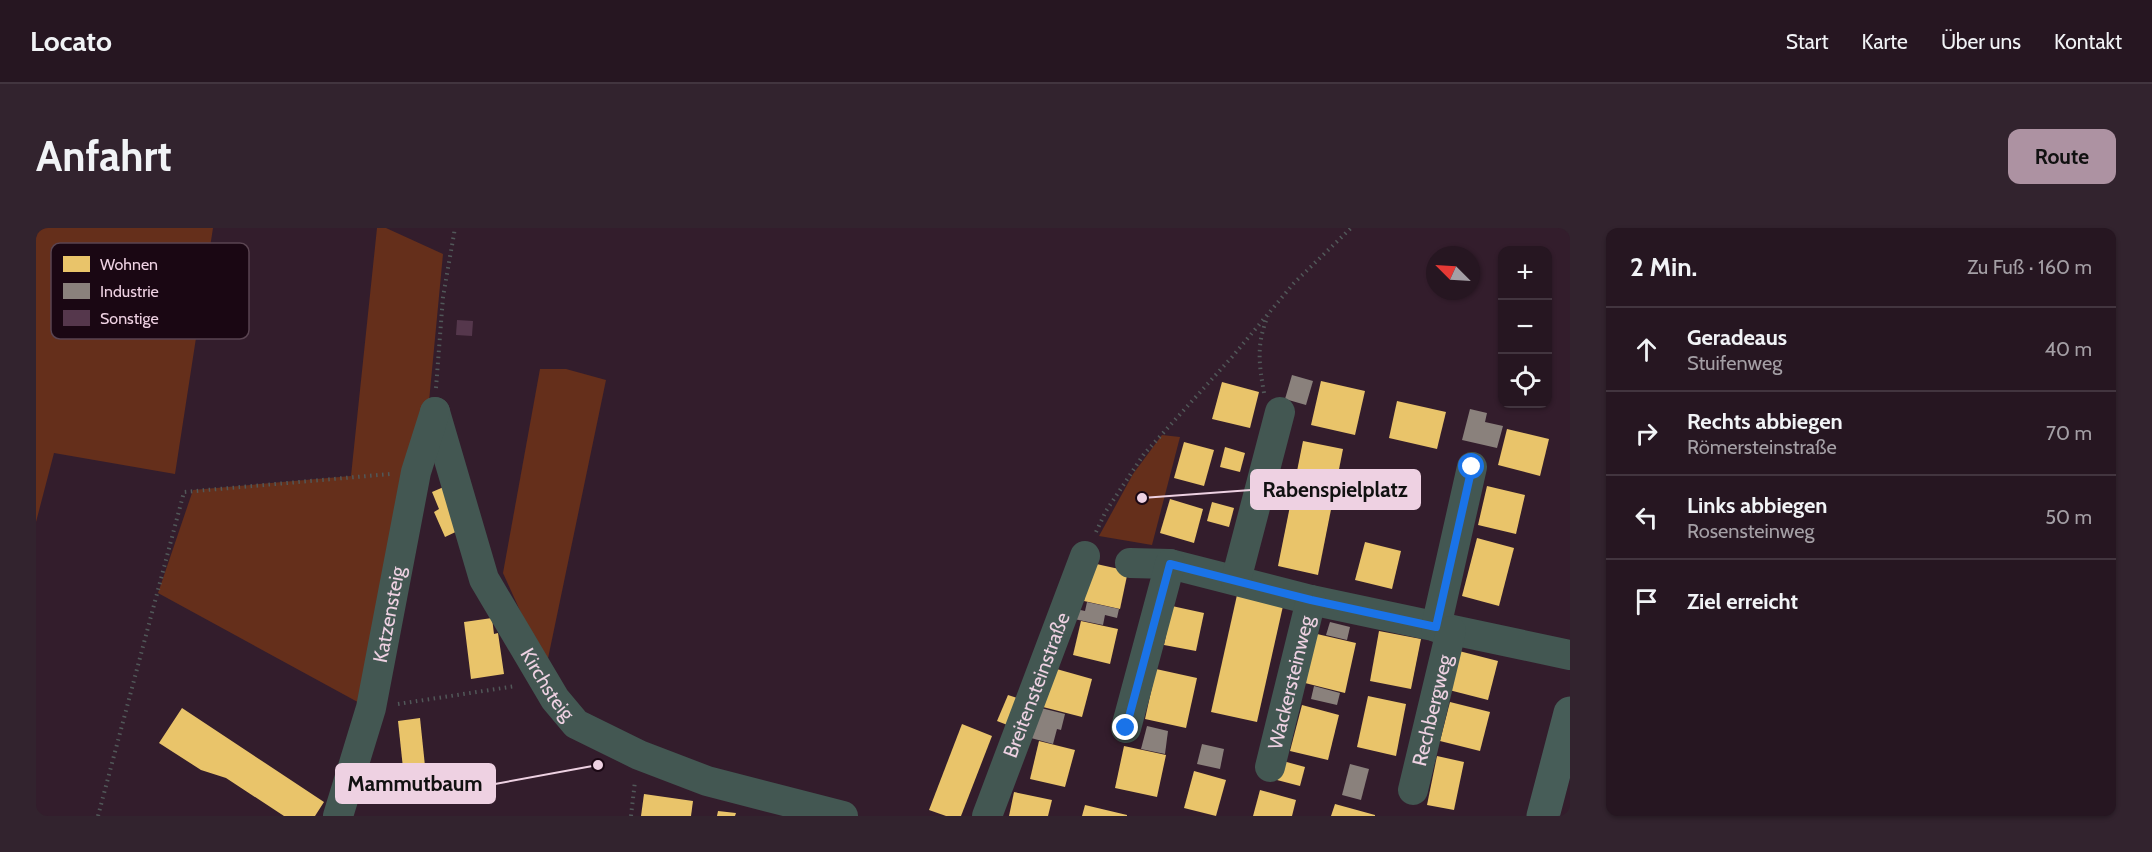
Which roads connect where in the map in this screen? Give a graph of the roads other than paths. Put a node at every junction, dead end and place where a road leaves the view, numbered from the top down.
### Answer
1 (435, 412) joint
2 (1280, 412) road end
3 (1472, 467) dead end
4 (1084, 556) road end
5 (1130, 563) dead end
6 (1170, 564) junction
7 (1236, 580) junction
8 (1311, 600) junction
9 (1444, 629) junction
10 (1570, 655) edge
11 (1570, 713) edge
12 (1126, 728) dead end
13 (1270, 767) dead end
14 (1413, 790) dead end
15 (338, 816) edge
16 (843, 816) edge
17 (987, 816) edge
18 (1543, 816) edge

1 - 15 street, Katzensteig
1 - 16 street, Kirchsteig
2 - 7 street
3 - 9 street, Rechbergweg
4 - 17 street, Breitensteinstraße
5 - 6 street
6 - 7 street
6 - 12 street
7 - 8 street
8 - 9 street
8 - 13 street, Wackersteinweg
9 - 10 street
9 - 14 street, Rechbergweg
11 - 18 street

